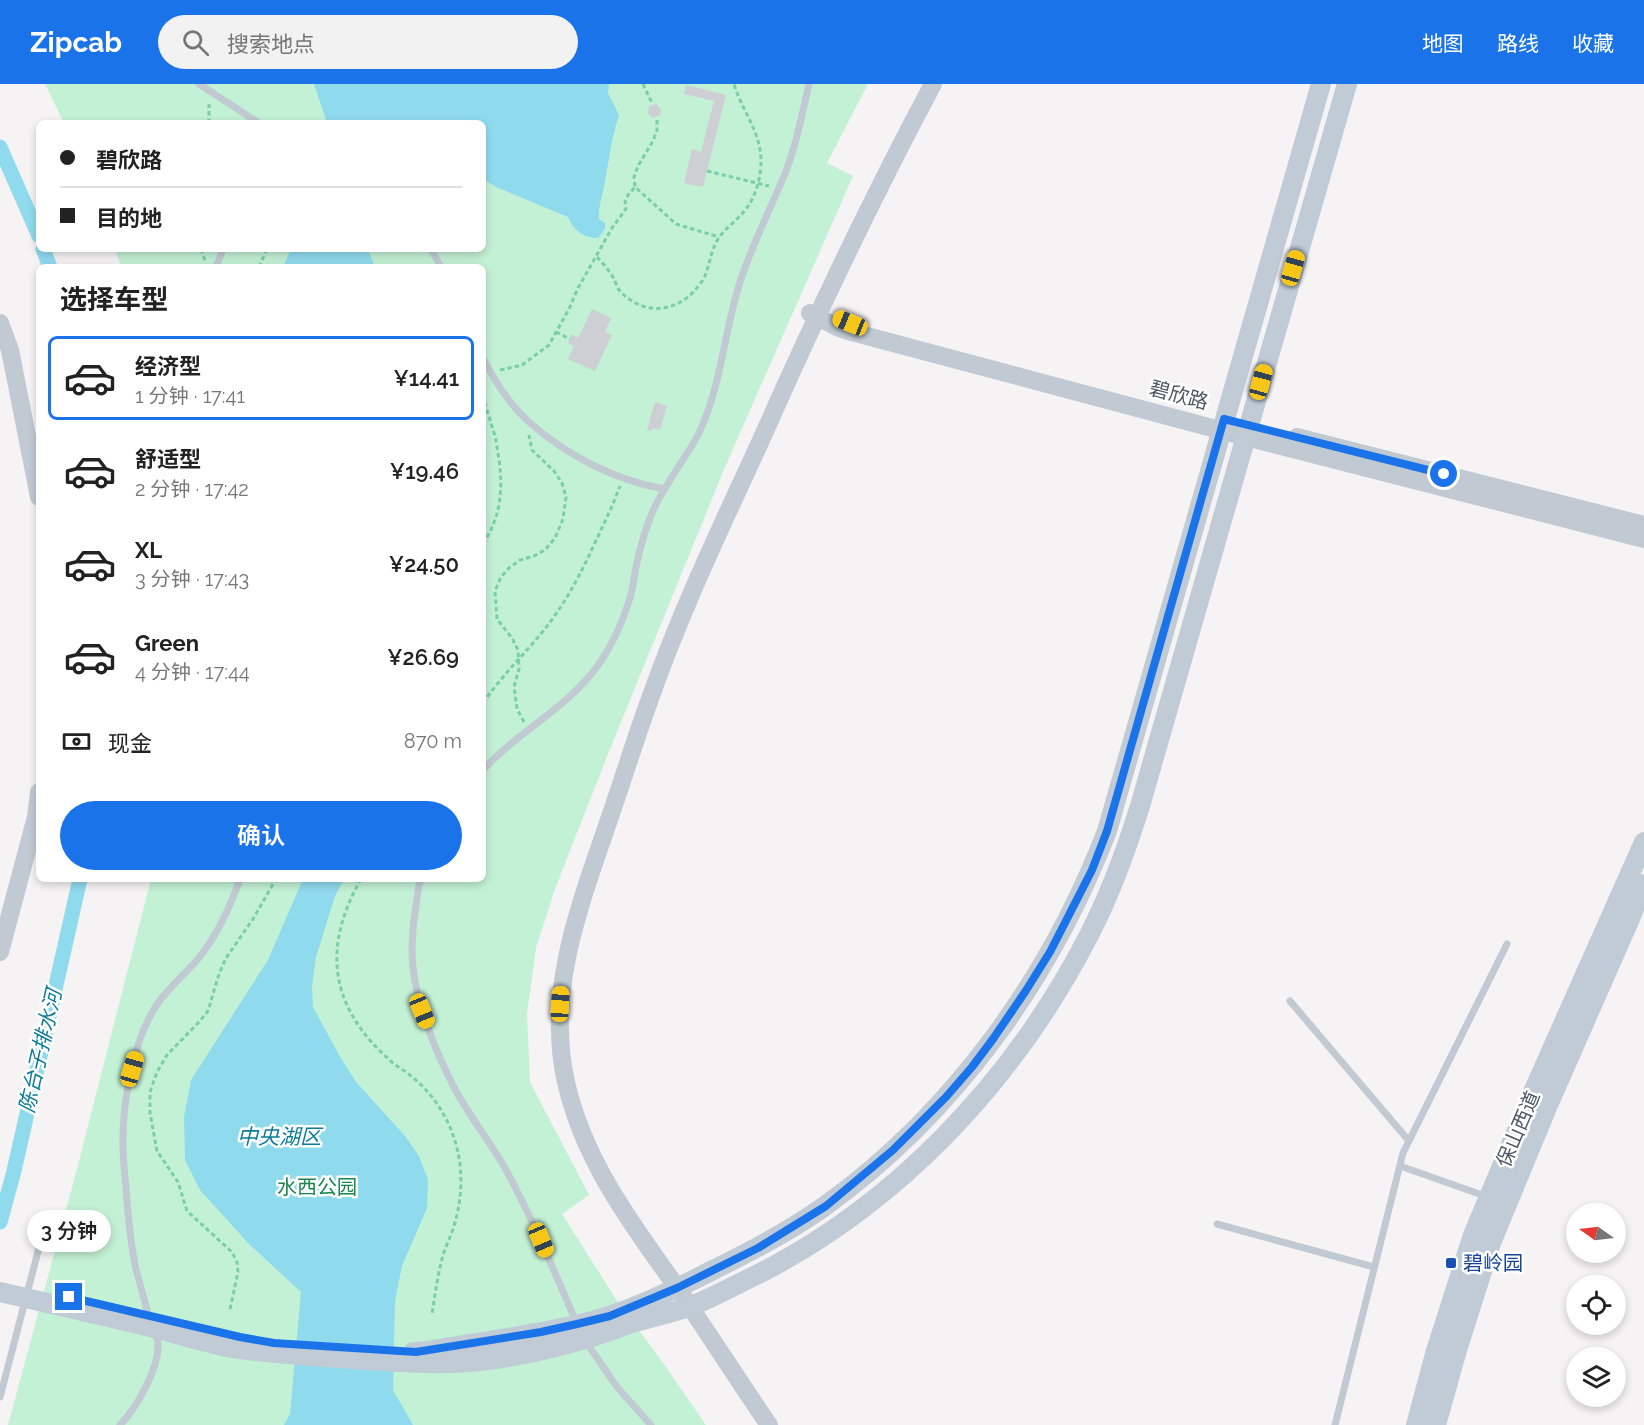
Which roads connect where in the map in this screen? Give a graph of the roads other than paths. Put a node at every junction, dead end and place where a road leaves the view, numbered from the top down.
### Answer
1 (199, 84) edge
2 (809, 84) edge
3 (923, 84) edge
4 (933, 84) edge
5 (1321, 84) edge
6 (1347, 84) edge
7 (240, 112) junction
8 (242, 120) edge
9 (254, 120) edge
10 (815, 311) junction
11 (0, 323) edge
12 (486, 364) edge
13 (1222, 424) junction
14 (1247, 431) junction
15 (36, 482) edge
16 (664, 489) junction
17 (1644, 525) edge
18 (1644, 539) edge
19 (486, 767) edge
20 (36, 817) edge
21 (1644, 842) edge
22 (239, 882) edge
23 (420, 882) edge
24 (1644, 884) edge
25 (1507, 944) dead end
26 (0, 952) edge
27 (1290, 1001) dead end
28 (1409, 1141) junction
29 (1400, 1166) junction
30 (1488, 1197) junction
31 (1508, 1203) junction
32 (1217, 1224) dead end
33 (41, 1240) dead end
34 (1374, 1268) junction
35 (0, 1282) edge
36 (673, 1290) junction
37 (0, 1292) edge
38 (27, 1293) junction
39 (685, 1308) junction
40 (150, 1321) junction
41 (581, 1332) junction
42 (0, 1397) edge
43 (120, 1425) edge
44 (651, 1425) edge
45 (760, 1425) edge
46 (768, 1425) edge
47 (1335, 1425) edge
48 (1416, 1425) edge
49 (1436, 1425) edge

1 - 7 lane
2 - 16 lane
3 - 10 street
4 - 10 street
5 - 13 main road
6 - 14 main road
7 - 8 lane
7 - 9 lane
10 - 13 street, 碧欣路
10 - 36 street
11 - 15 street
12 - 16 lane
13 - 14 street, 碧欣路
13 - 36 main road
14 - 17 street, 碧欣路
14 - 18 street, 碧欣路
14 - 39 main road
16 - 19 lane
20 - 26 street
21 - 30 main road, 保山西道
22 - 40 lane
23 - 41 lane
24 - 31 main road, 保山西道
25 - 28 lane
27 - 28 lane
28 - 29 lane
29 - 30 lane
29 - 34 lane
30 - 31 lane
30 - 48 main road, 保山西道
31 - 49 main road, 保山西道
32 - 34 lane
33 - 38 lane
34 - 47 lane
35 - 38 main road
36 - 39 street
36 - 41 main road
37 - 38 main road
38 - 40 main road
38 - 42 lane
39 - 41 main road
39 - 45 street
39 - 46 street
40 - 41 main road
40 - 43 lane
41 - 44 lane

